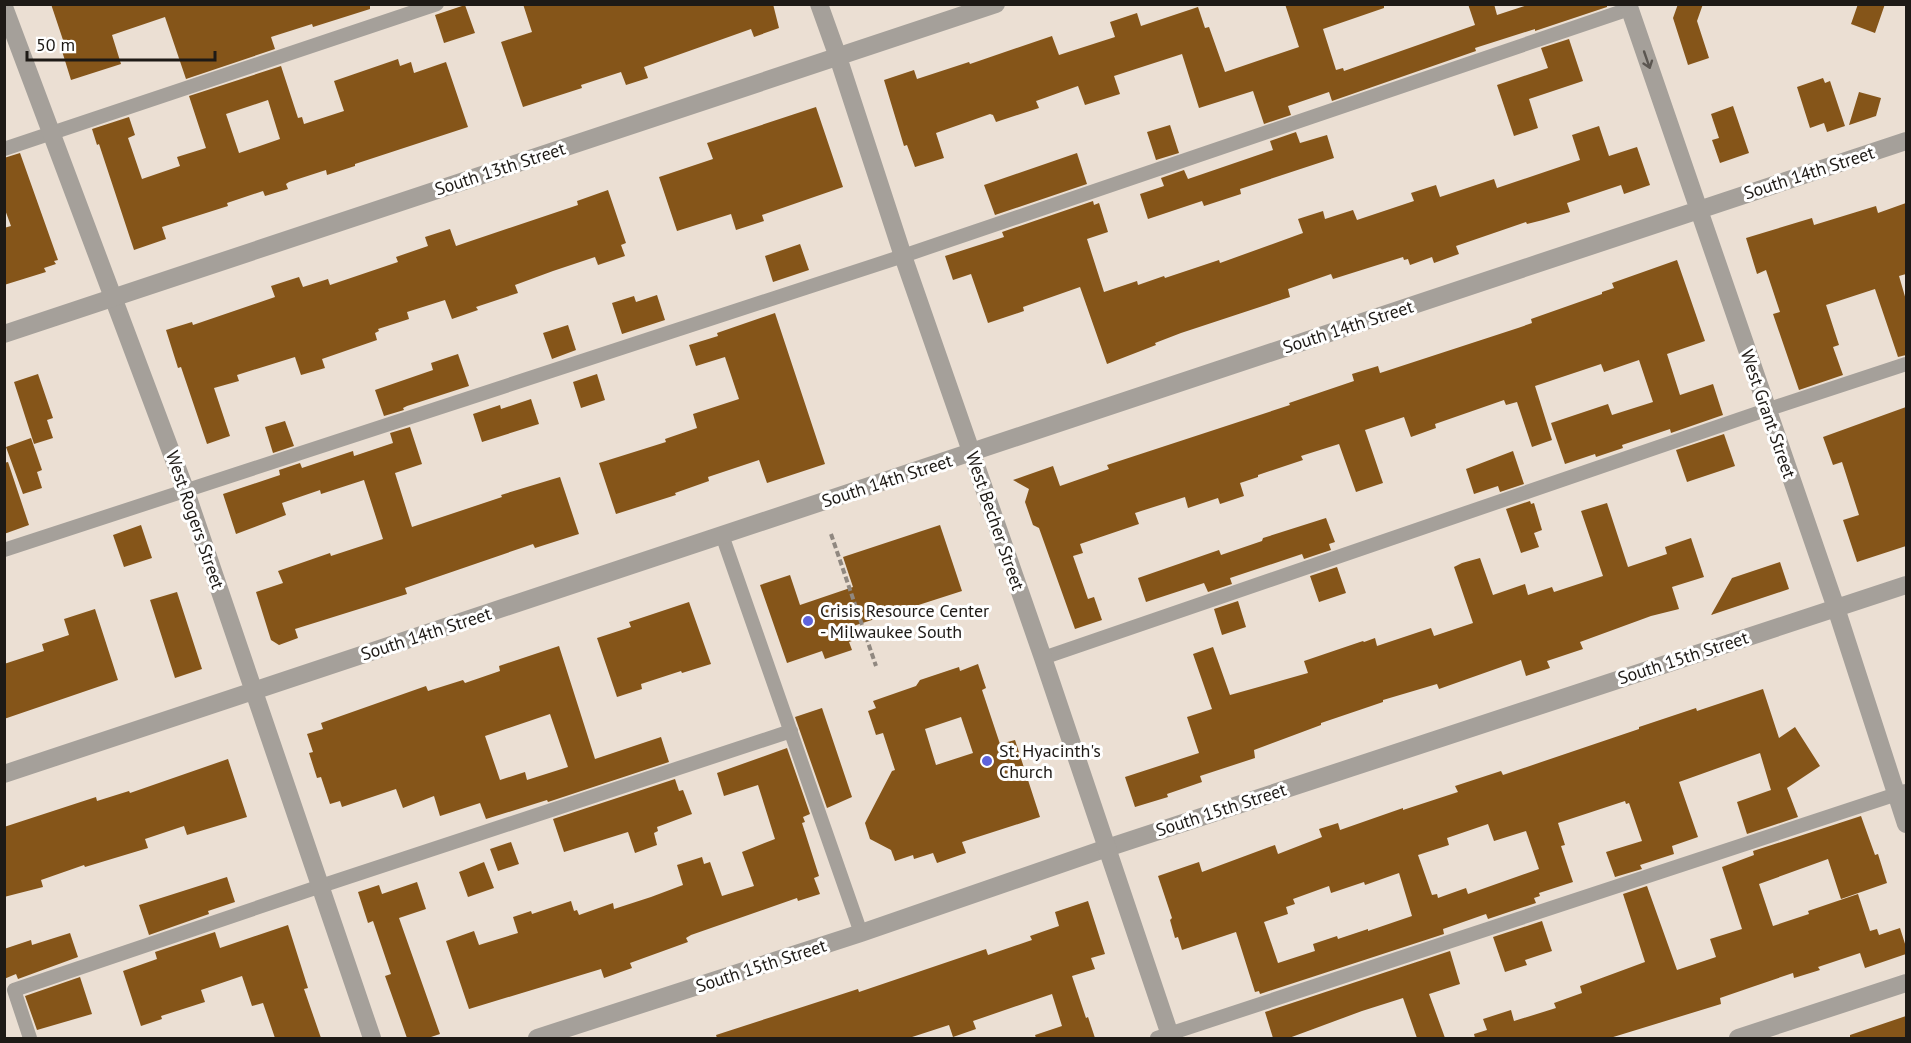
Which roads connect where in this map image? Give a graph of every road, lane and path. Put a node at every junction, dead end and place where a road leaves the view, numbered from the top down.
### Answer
1 (437, 4) edge
2 (819, 4) edge
3 (996, 4) edge
4 (4, 7) edge
5 (1628, 7) edge
6 (838, 57) junction
7 (52, 134) junction
8 (1906, 141) edge
9 (4, 149) edge
10 (1698, 210) junction
11 (903, 256) junction
12 (114, 297) junction
13 (4, 333) edge
14 (1906, 364) edge
15 (1766, 410) junction
16 (972, 453) junction
17 (185, 489) junction
18 (831, 534) dead end
19 (722, 535) junction
20 (4, 550) edge
21 (1906, 585) edge
22 (1836, 608) junction
23 (1043, 658) junction
24 (876, 666) dead end
25 (253, 692) junction
26 (790, 731) junction
27 (4, 774) edge
28 (1902, 793) edge
29 (1906, 824) edge
30 (1107, 848) junction
31 (321, 886) junction
32 (861, 933) junction
33 (1906, 983) edge
34 (1166, 1037) edge
35 (30, 1038) edge
36 (372, 1038) edge
37 (537, 1038) edge
38 (1738, 1038) edge

1 - 7 lane
2 - 6 street, West Becher Street
3 - 6 street, South 13th Street
4 - 7 street, West Rogers Street
5 -> 10 street, West Grant Street
5 - 11 lane
6 - 11 street, West Becher Street
6 - 12 street, South 13th Street
7 - 9 lane
7 - 12 street, West Rogers Street
8 - 10 street, South 14th Street
10 - 15 street, West Grant Street
10 - 16 street, South 14th Street
11 - 16 street, West Becher Street
11 - 17 lane
12 - 13 street, South 13th Street
12 - 17 street, West Rogers Street
14 - 15 lane
15 - 22 street, West Grant Street
15 - 23 lane
16 - 19 street, South 14th Street
16 - 23 street, West Becher Street
17 - 20 lane
17 - 25 street, West Rogers Street
18 - 24 path
19 - 25 street, South 14th Street
19 - 26 lane
21 - 22 street, South 15th Street
22 - 28 street, West Grant Street
22 - 30 street, South 15th Street
23 - 30 street, West Becher Street
25 - 27 street, South 14th Street
25 - 31 street, West Rogers Street
26 - 31 lane
26 - 32 lane
28 - 29 street, West Grant Street
28 - 34 lane
30 - 32 street, South 15th Street
30 - 34 street, West Becher Street
31 - 35 lane
31 - 36 street, West Rogers Street
32 - 37 street, South 15th Street
33 - 38 street

